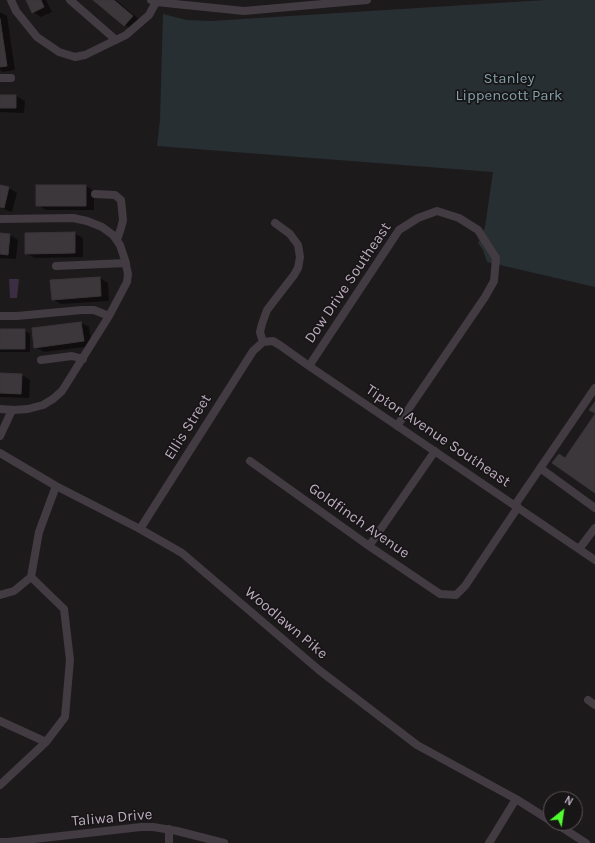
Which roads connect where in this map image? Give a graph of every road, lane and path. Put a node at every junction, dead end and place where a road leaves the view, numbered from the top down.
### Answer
1 (11, 0) edge
2 (70, 0) edge
3 (367, 0) edge
4 (153, 1) edge
5 (116, 40) junction
6 (0, 78) edge
7 (11, 78) dead end
8 (95, 194) dead end
9 (0, 219) edge
10 (275, 223) dead end
11 (116, 240) junction
12 (126, 263) junction
13 (56, 266) dead end
14 (0, 316) edge
15 (109, 316) junction
16 (263, 342) junction
17 (82, 359) junction
18 (41, 360) dead end
19 (309, 366) junction
20 (595, 388) edge
21 (0, 409) edge
22 (12, 410) junction
23 (397, 426) junction
24 (0, 436) edge
25 (435, 451) junction
26 (0, 453) edge
27 (250, 462) dead end
28 (540, 468) junction
29 (56, 486) junction
30 (516, 506) junction
31 (595, 508) edge
32 (595, 528) edge
33 (140, 529) junction
34 (369, 546) junction
35 (579, 548) junction
36 (595, 559) edge
37 (31, 577) junction
38 (0, 595) edge
39 (588, 700) dead end
40 (595, 705) edge
41 (0, 721) edge
42 (46, 742) junction
43 (0, 785) edge
44 (516, 799) junction
45 (543, 816) edge
46 (169, 829) junction
47 (567, 831) edge
48 (0, 842) edge
49 (169, 843) edge
50 (224, 843) edge
51 (489, 843) edge
52 (586, 843) edge

1 - 5 street
2 - 5 street
3 - 4 street
4 - 5 street
6 - 7 street
8 - 11 street
9 - 11 street
10 - 16 street
11 - 12 street
12 - 13 street
12 - 15 street
14 - 15 street
15 - 17 street
16 - 19 street, Tipton Avenue Southeast
16 - 33 street, Ellis Street
17 - 18 street
17 - 22 street
19 - 23 street, Tipton Avenue Southeast
19 - 23 street, Dow Drive Southeast
20 - 28 street
21 - 22 street
22 - 24 street
23 - 25 street, Tipton Avenue Southeast
25 - 30 street, Tipton Avenue Southeast
25 - 34 street
26 - 29 street, Woodlawn Pike
27 - 34 street, Goldfinch Avenue
28 - 30 street
28 - 31 street
29 - 33 street, Woodlawn Pike
29 - 37 street
30 - 34 street, Goldfinch Avenue
30 - 35 street, Tipton Avenue Southeast
32 - 35 street
33 - 44 street, Woodlawn Pike
35 - 36 street, Tipton Avenue Southeast
37 - 38 street
37 - 42 street
39 - 40 street
41 - 42 street
42 - 43 street
44 - 45 street, Woodlawn Pike
44 - 51 street
46 - 48 street, Taliwa Drive
46 - 49 street
46 - 50 street, Taliwa Drive
47 - 52 street

